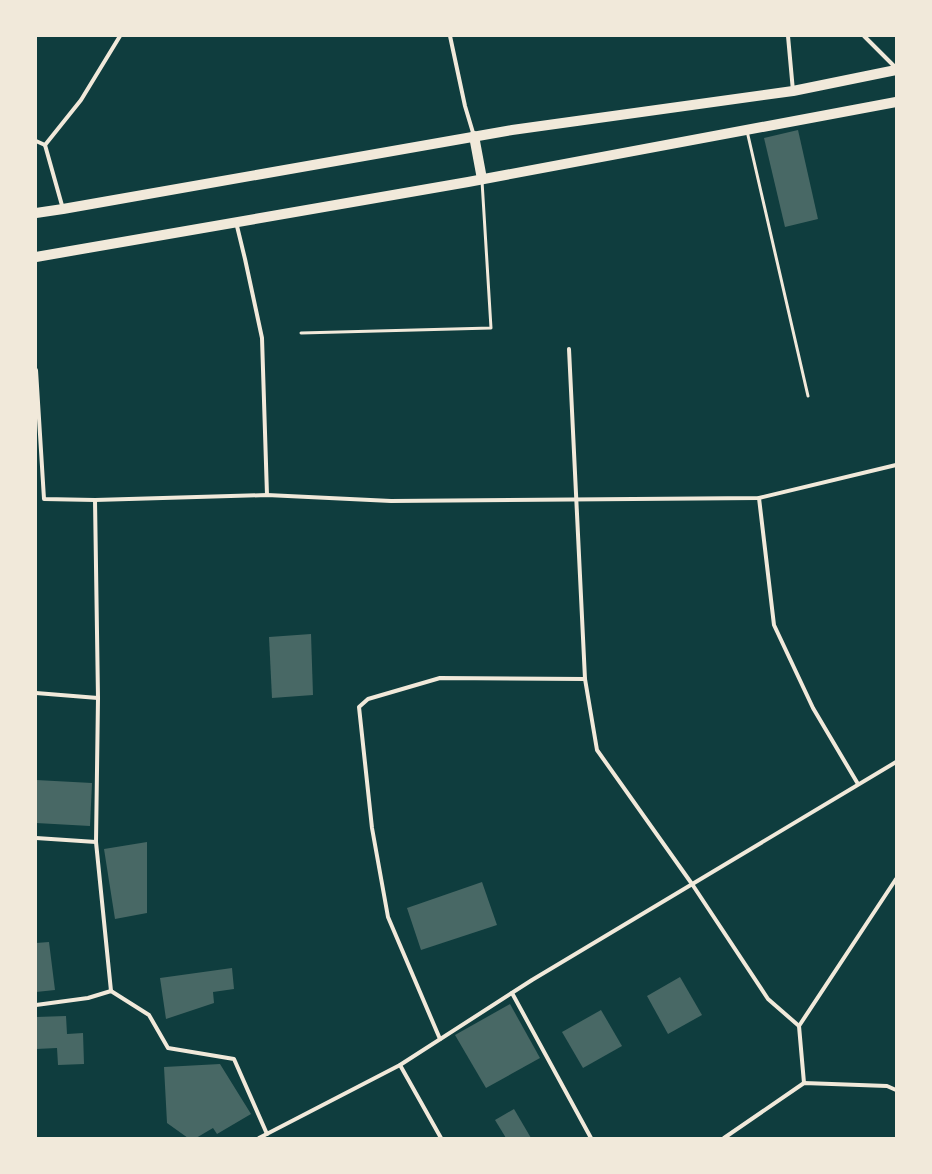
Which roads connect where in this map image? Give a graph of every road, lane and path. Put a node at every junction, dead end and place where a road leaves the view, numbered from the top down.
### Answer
1 (120, 36) edge
2 (450, 36) edge
3 (788, 36) edge
4 (864, 36) edge
5 (896, 69) edge
6 (793, 91) junction
7 (896, 102) edge
8 (747, 130) junction
9 (474, 136) junction
10 (36, 141) edge
11 (45, 146) junction
12 (482, 179) junction
13 (63, 209) junction
14 (36, 212) edge
15 (236, 222) junction
16 (36, 257) edge
17 (301, 333) dead end
18 (569, 349) dead end
19 (36, 370) edge
20 (808, 396) dead end
21 (896, 464) edge
22 (267, 495) junction
23 (759, 498) junction
24 (576, 499) junction
25 (95, 500) junction
26 (585, 679) junction
27 (36, 693) edge
28 (98, 698) junction
29 (896, 762) edge
30 (858, 784) junction
31 (36, 838) edge
32 (96, 842) junction
33 (896, 879) edge
34 (692, 884) junction
35 (111, 991) junction
36 (512, 993) junction
37 (36, 1005) edge
38 (799, 1026) junction
39 (440, 1039) junction
40 (400, 1065) junction
41 (804, 1083) junction
42 (896, 1090) edge
43 (267, 1134) junction
44 (259, 1138) edge
45 (441, 1138) edge
46 (591, 1138) edge
47 (724, 1138) edge

1 - 11 street
2 - 9 street
3 - 6 street
4 - 5 street
5 - 6 main road
6 - 9 main road
7 - 8 main road
8 - 12 main road
8 - 20 lane
9 - 12 main road
9 - 13 main road
10 - 11 street
11 - 13 street
12 - 15 main road
12 - 17 lane
13 - 14 main road
15 - 16 main road
15 - 22 street
18 - 24 street
19 - 25 street
21 - 23 street
22 - 24 street
22 - 25 street
23 - 24 street
23 - 30 street
24 - 26 street
25 - 28 street
26 - 34 street
26 - 39 street
27 - 28 street
28 - 32 street
29 - 30 street
30 - 34 street
31 - 32 street
32 - 35 street
33 - 38 street
34 - 36 street
34 - 38 street
35 - 37 street
35 - 43 street
36 - 39 street
36 - 46 street
38 - 41 street
39 - 40 street
40 - 43 street
40 - 45 street
41 - 42 street
41 - 47 street
43 - 44 street

